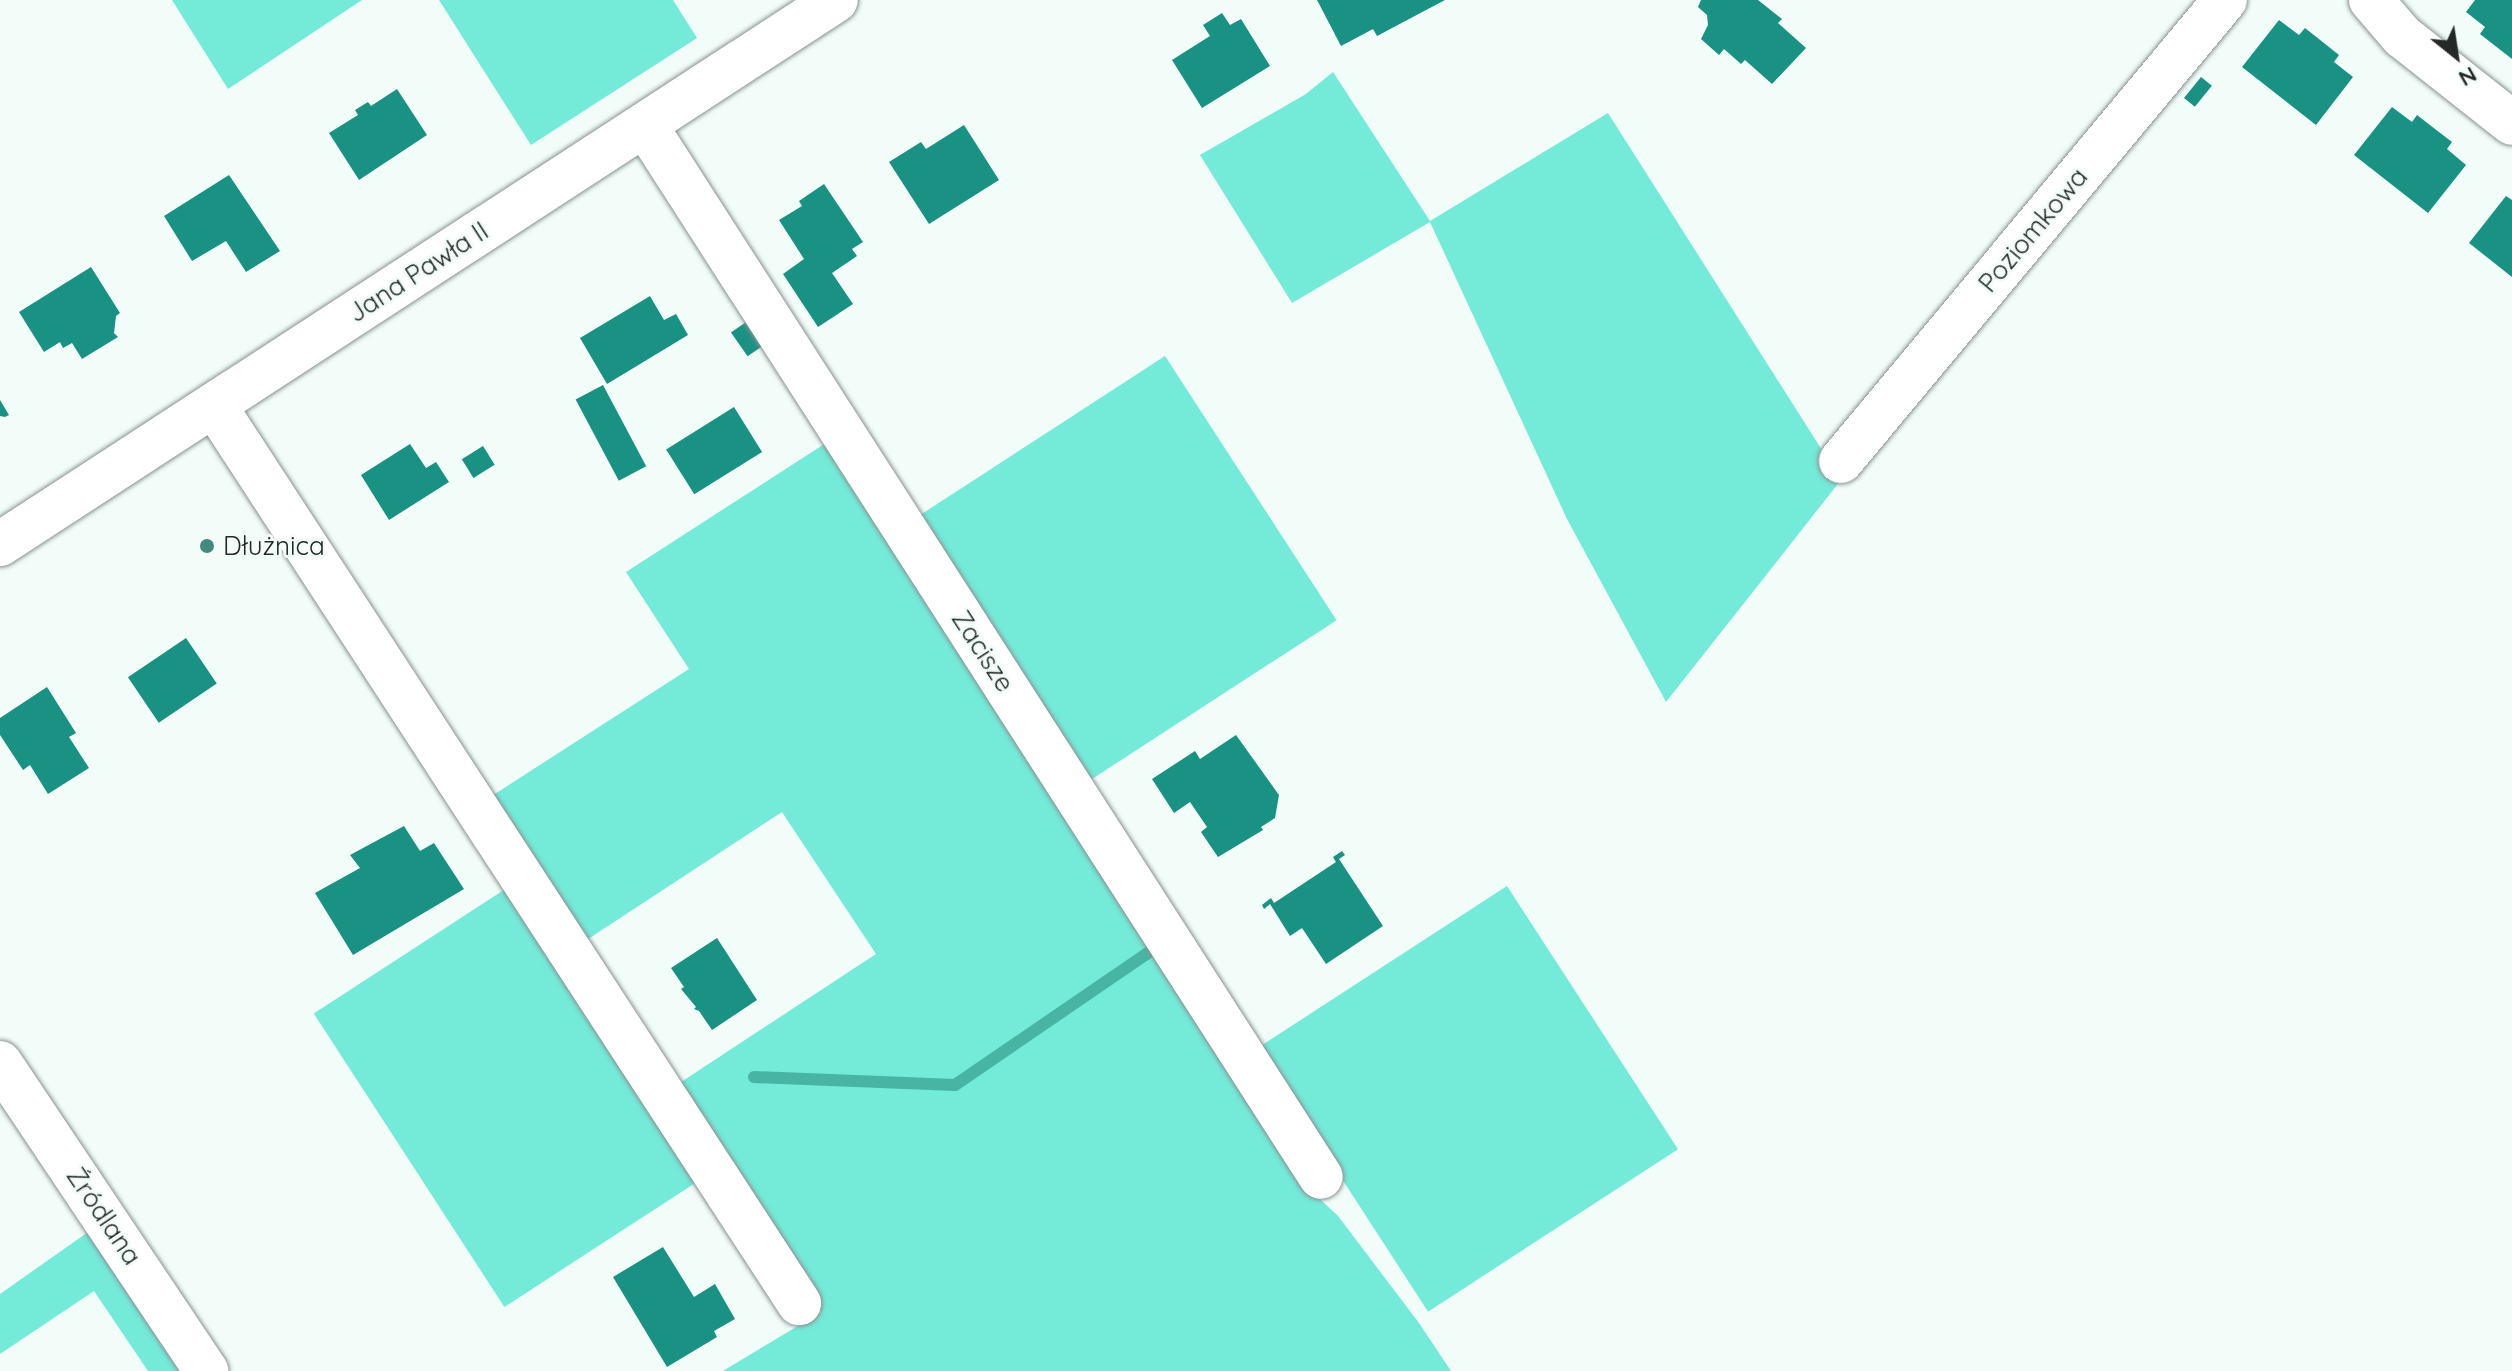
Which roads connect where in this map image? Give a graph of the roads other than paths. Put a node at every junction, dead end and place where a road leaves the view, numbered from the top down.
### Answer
1 (836, 0) edge
2 (2225, 0) edge
3 (2371, 0) edge
4 (2512, 123) edge
5 (645, 125) junction
6 (214, 405) junction
7 (1841, 461) dead end
8 (0, 544) edge
9 (0, 1063) edge
10 (1321, 1177) dead end
11 (799, 1303) dead end
12 (206, 1371) edge

1 - 5 street, Jana Pawła II
2 - 7 street, Poziomkowa
3 - 4 street
5 - 6 street, Jana Pawła II
5 - 10 street, Zacisze
6 - 8 street, Jana Pawła II
6 - 11 street
9 - 12 street, Źródlana

